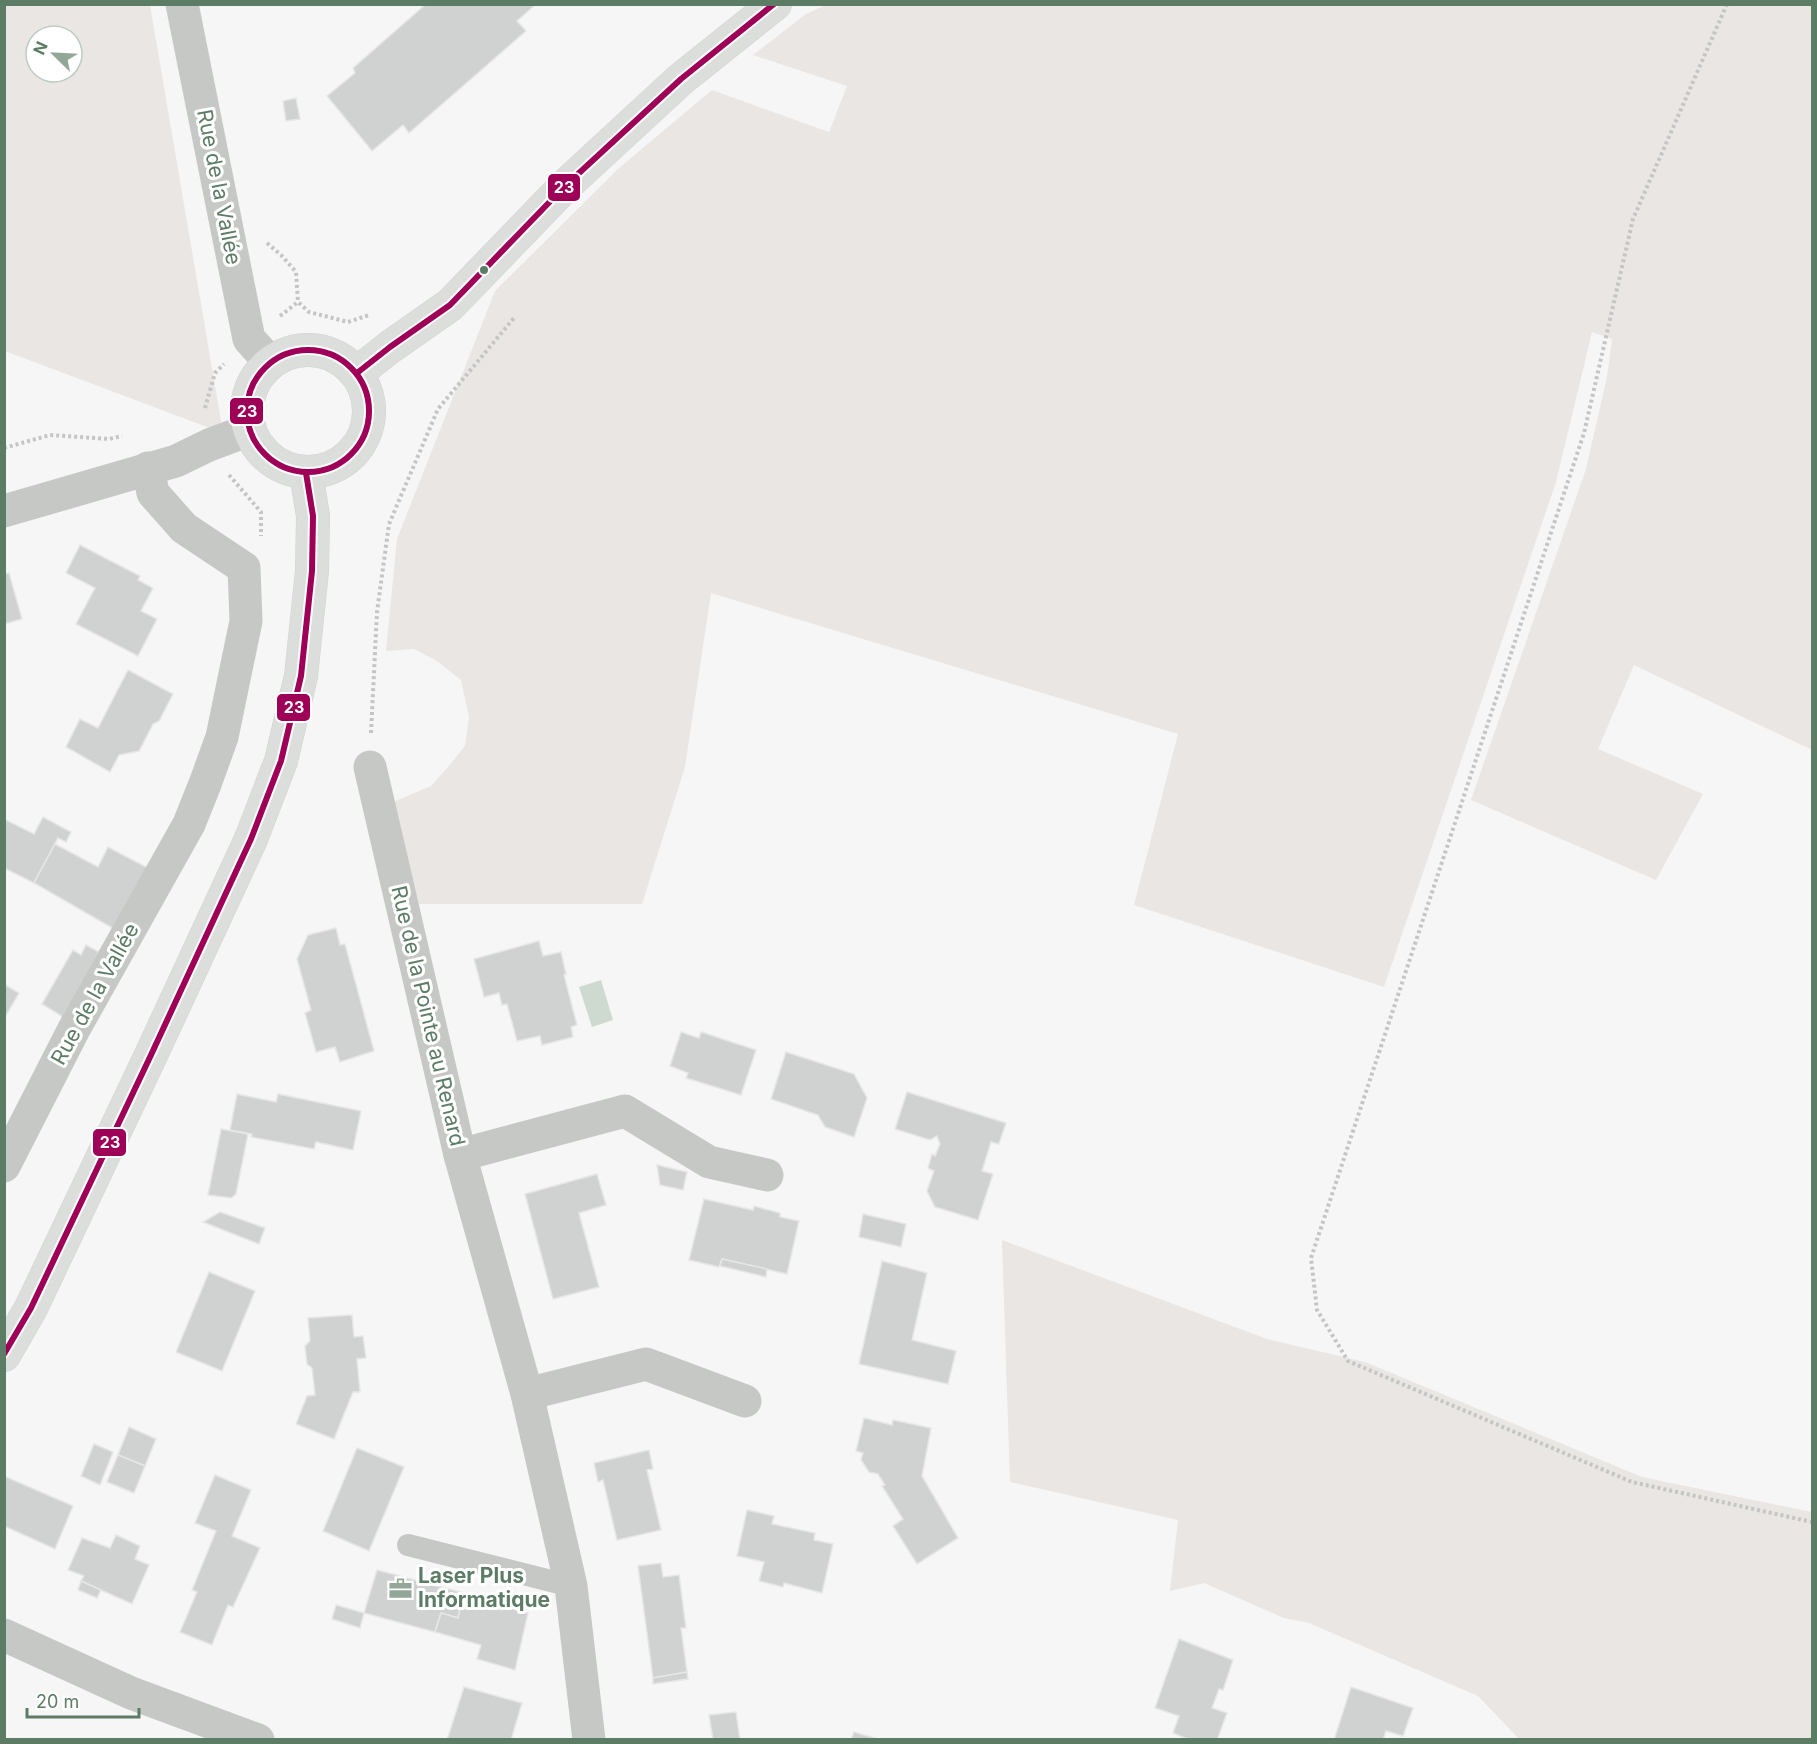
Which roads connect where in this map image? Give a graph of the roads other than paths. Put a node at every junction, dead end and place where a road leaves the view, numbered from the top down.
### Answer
1 (182, 4) edge
2 (775, 4) edge
3 (260, 351) junction
4 (357, 373) junction
5 (249, 430) junction
6 (148, 468) junction
7 (306, 473) junction
8 (4, 511) edge
9 (370, 767) road end
10 (460, 1155) junction
11 (4, 1166) edge
12 (767, 1175) dead end
13 (4, 1355) edge
14 (528, 1394) junction
15 (745, 1401) dead end
16 (408, 1545) dead end
17 (571, 1586) junction
18 (4, 1635) edge
19 (258, 1740) edge
20 (589, 1740) edge

1 - 3 street, Rue de la Vallée
2 - 4 main road
3 - 4 main road
3 - 5 main road
4 - 7 main road
5 - 6 street
5 - 7 main road
6 - 8 street
6 - 11 street, Rue de la Vallée
7 - 13 main road
9 - 10 street, Rue de la Pointe au Renard
10 - 12 street
10 - 14 street, Rue de la Pointe au Renard
14 - 15 street
14 - 17 street, Rue de la Pointe au Renard
16 - 17 lane
17 - 20 street, Rue de la Pointe au Renard
18 - 19 street

